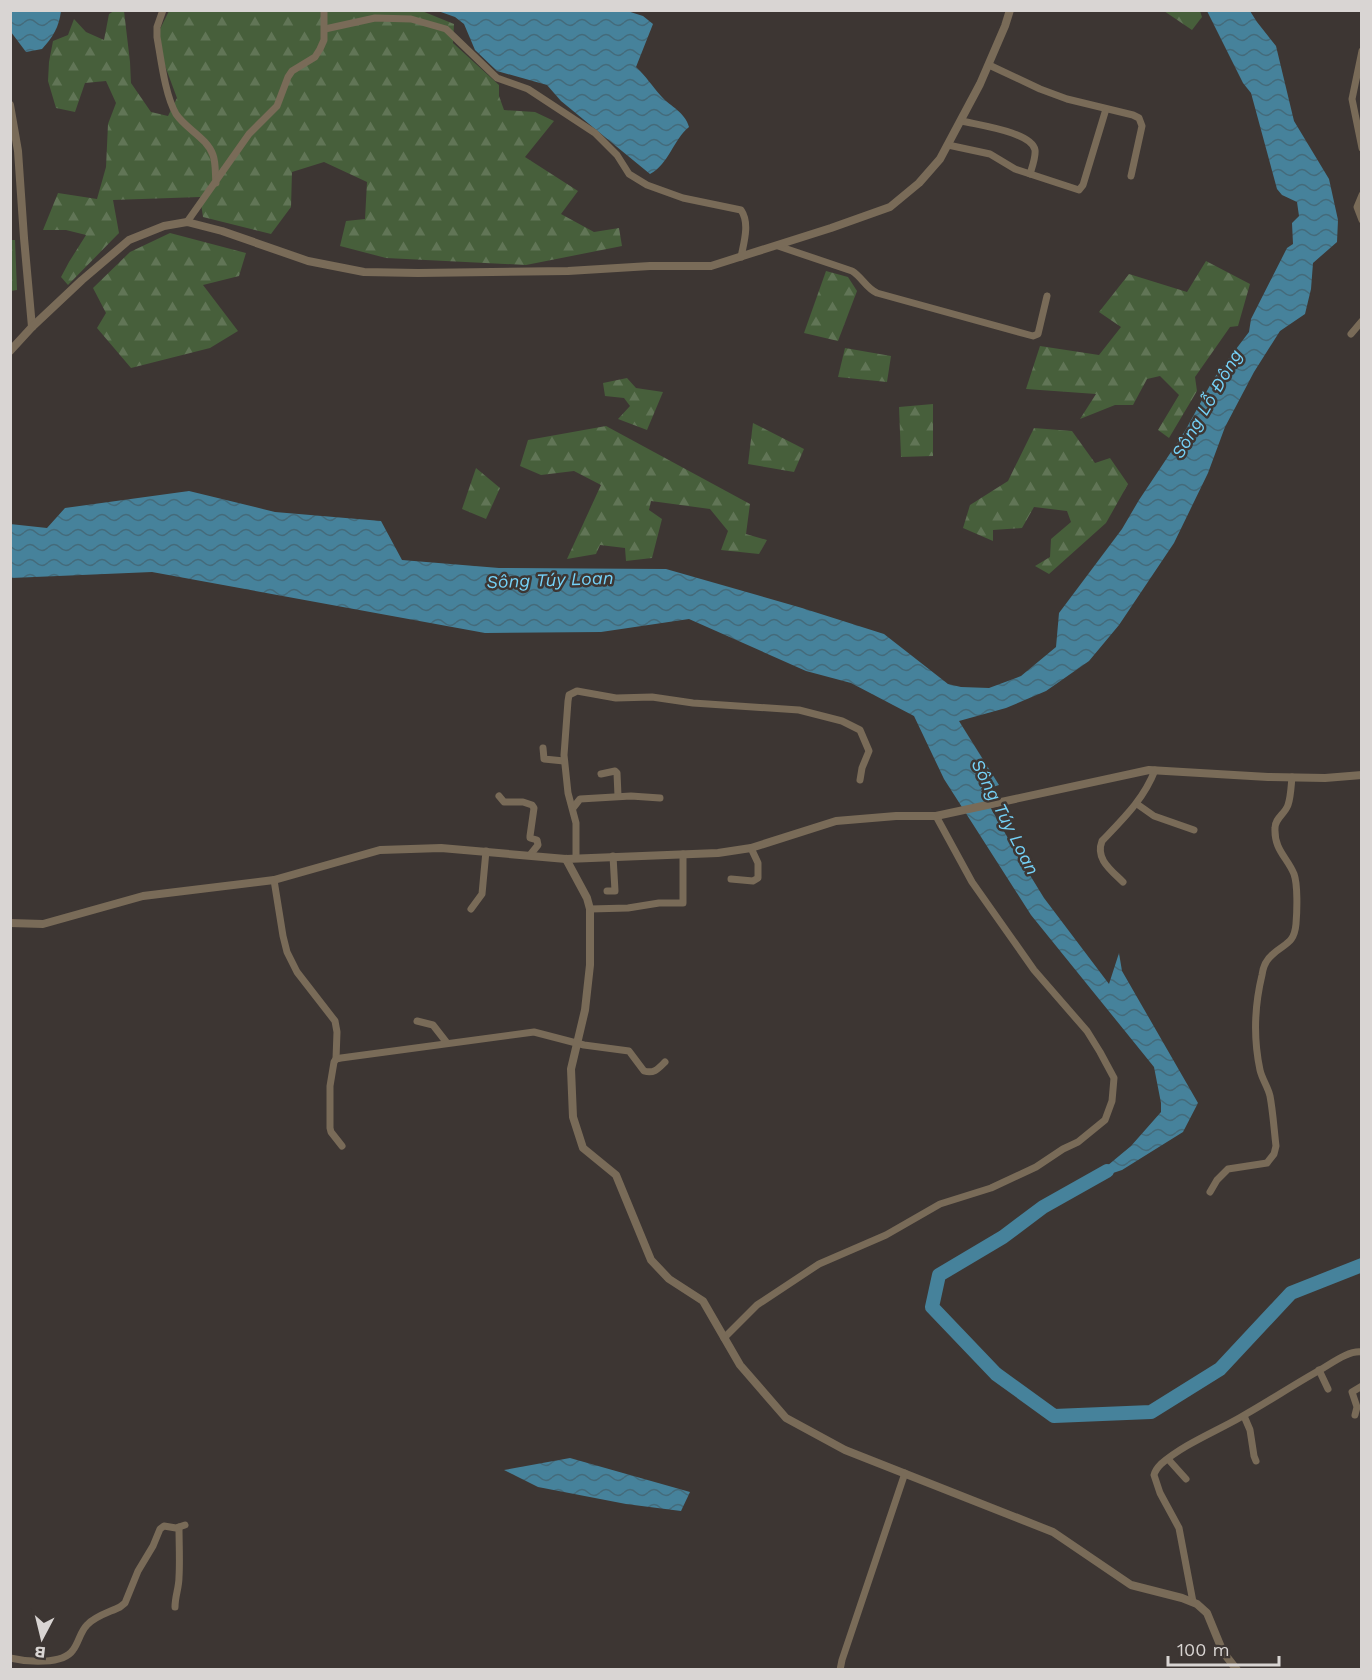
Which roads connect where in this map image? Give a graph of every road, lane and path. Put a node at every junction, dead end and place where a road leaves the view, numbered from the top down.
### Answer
1 (163, 10) edge
2 (324, 10) edge
3 (1010, 10) edge
4 (325, 29) junction
5 (1362, 51) edge
6 (989, 65) junction
7 (10, 105) edge
8 (1106, 109) junction
9 (962, 121) junction
10 (948, 145) junction
11 (1362, 148) edge
12 (1030, 174) junction
13 (1131, 176) dead end
14 (216, 183) junction
15 (1362, 195) edge
16 (1362, 220) edge
17 (187, 222) junction
18 (778, 246) junction
19 (741, 257) junction
20 (1047, 296) dead end
21 (1362, 321) edge
22 (32, 327) junction
23 (1351, 334) dead end
24 (10, 351) edge
25 (543, 748) dead end
26 (564, 761) junction
27 (1155, 770) junction
28 (602, 774) dead end
29 (1362, 775) edge
30 (1292, 777) junction
31 (860, 780) dead end
32 (499, 796) dead end
33 (618, 796) junction
34 (660, 798) dead end
35 (1137, 804) junction
36 (573, 808) junction
37 (936, 816) junction
38 (1194, 830) dead end
39 (751, 848) junction
40 (486, 851) junction
41 (684, 854) junction
42 (530, 855) junction
43 (613, 856) junction
44 (571, 858) junction
45 (731, 879) dead end
46 (274, 880) junction
47 (1123, 882) dead end
48 (607, 891) dead end
49 (471, 909) dead end
50 (590, 909) junction
51 (10, 923) edge
52 (417, 1021) dead end
53 (577, 1042) junction
54 (447, 1043) junction
55 (336, 1059) junction
56 (665, 1062) dead end
57 (342, 1146) dead end
58 (1210, 1192) dead end
59 (724, 1338) junction
60 (1362, 1352) edge
61 (1319, 1370) junction
62 (1362, 1386) edge
63 (1328, 1389) dead end
64 (1355, 1415) dead end
65 (1244, 1416) junction
66 (1168, 1459) junction
67 (1256, 1461) dead end
68 (905, 1473) junction
69 (1186, 1479) dead end
70 (1193, 1602) junction
71 (175, 1607) dead end
72 (10, 1658) edge
73 (840, 1670) edge
74 (1237, 1670) edge

1 - 14 street
2 - 4 street
3 - 6 street
4 - 14 street
4 - 19 street
5 - 11 street
6 - 8 street
6 - 9 street
7 - 22 street
8 - 12 street
8 - 13 street
9 - 10 street
9 - 12 street
10 - 12 street
10 - 18 street
14 - 17 street
15 - 16 street
17 - 19 street
17 - 22 street
18 - 19 street
18 - 20 street
21 - 23 street
22 - 24 street
25 - 26 street
26 - 31 street
26 - 36 street
27 - 30 street
27 - 35 street
27 - 37 street
28 - 33 street
29 - 30 street
30 - 58 street
32 - 42 street
33 - 34 street
33 - 36 street
35 - 38 street
35 - 47 street
36 - 44 street
37 - 39 street
37 - 59 street
39 - 41 street
39 - 45 street
40 - 42 street
40 - 46 street
40 - 49 street
41 - 43 street
41 - 50 street
42 - 44 street
43 - 44 street
43 - 48 street
44 - 50 street
46 - 51 street
46 - 55 street
50 - 53 street
52 - 54 street
53 - 54 street
53 - 56 street
53 - 59 street
54 - 55 street
55 - 57 street
59 - 68 street
60 - 61 street
61 - 63 street
61 - 65 street
62 - 64 street
65 - 66 street
65 - 67 street
66 - 69 street
66 - 70 street
68 - 70 street
68 - 73 street
70 - 74 street
71 - 72 street

